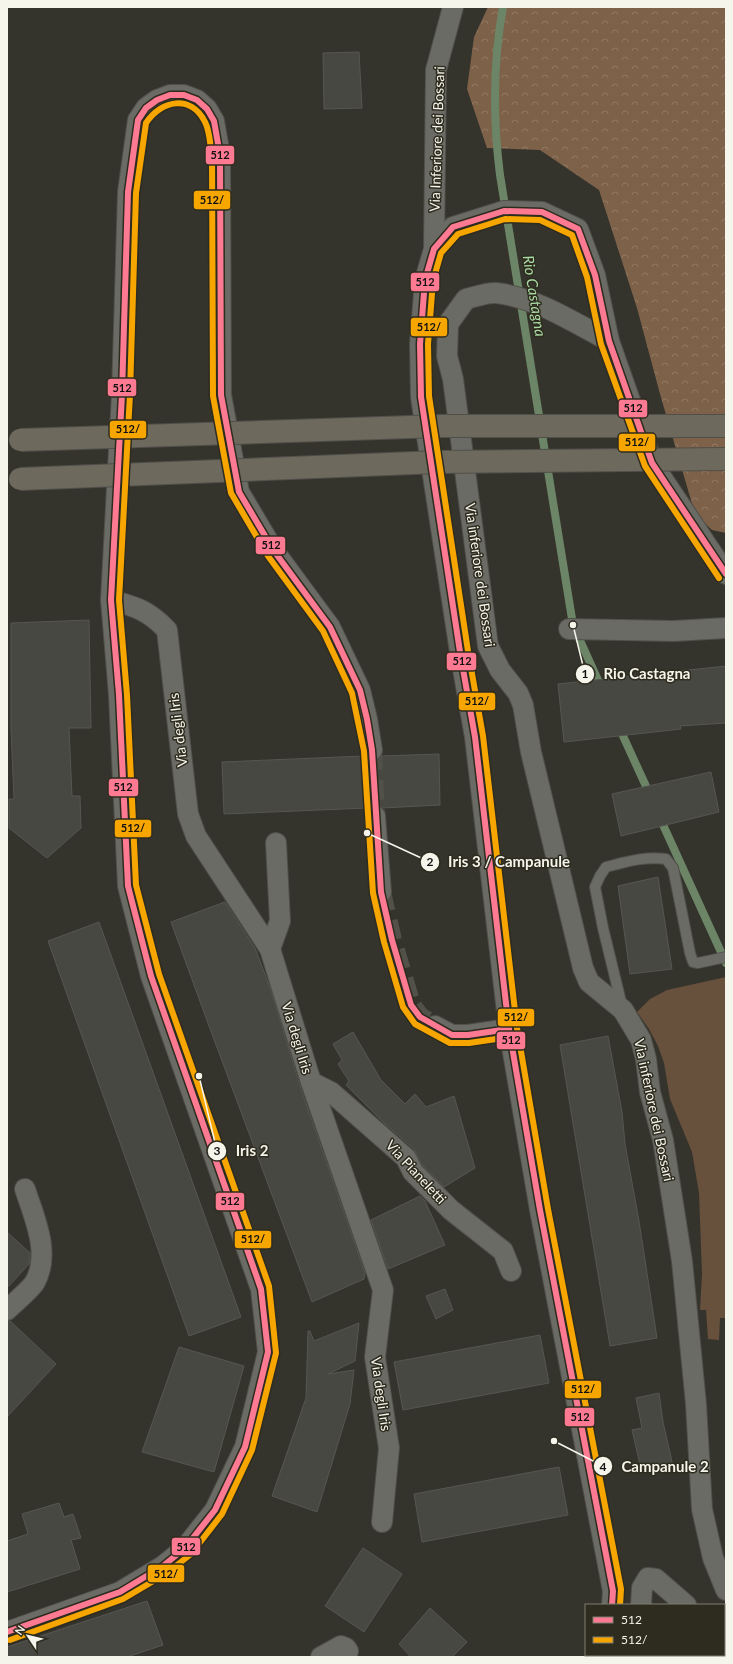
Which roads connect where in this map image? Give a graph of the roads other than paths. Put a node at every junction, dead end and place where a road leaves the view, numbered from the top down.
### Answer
1 (453, 7) edge
2 (434, 249) junction
3 (610, 341) junction
4 (726, 426) edge
5 (20, 440) dead end
6 (726, 459) edge
7 (20, 479) dead end
8 (717, 546) edge
9 (726, 574) edge
10 (111, 600) junction
11 (726, 628) edge
12 (569, 629) dead end
13 (372, 750) tunnel mouth
14 (375, 816) tunnel mouth
15 (276, 843) dead end
16 (380, 892) tunnel mouth
17 (270, 949) junction
18 (726, 957) edge
19 (623, 1010) junction
20 (435, 1026) tunnel mouth
21 (509, 1029) junction
22 (310, 1082) junction
23 (25, 1188) dead end
24 (511, 1271) dead end
25 (7, 1310) edge
26 (382, 1522) dead end
27 (726, 1590) edge
28 (612, 1604) edge
29 (641, 1604) edge
30 (685, 1604) edge
31 (7, 1632) edge
32 (321, 1657) edge
33 (346, 1657) edge

1 - 2 street, Via Inferiore dei Bossari
2 - 3 street
2 - 21 street
3 - 8 street
3 - 19 street, Via inferiore dei Bossari
4 - 5 highway, bridge
6 - 7 highway, bridge
8 - 9 street
10 - 13 street
10 - 17 street, Via degli Iris
10 - 31 street
11 - 12 street
14 - 16 street
15 - 17 street
17 - 22 street, Via degli Iris
18 - 19 lane
19 - 27 street, Via inferiore dei Bossari
20 - 21 street
21 - 28 street
22 - 24 street, Via Pianeletti
22 - 26 street, Via degli Iris
23 - 25 street
29 - 30 street
32 - 33 street

